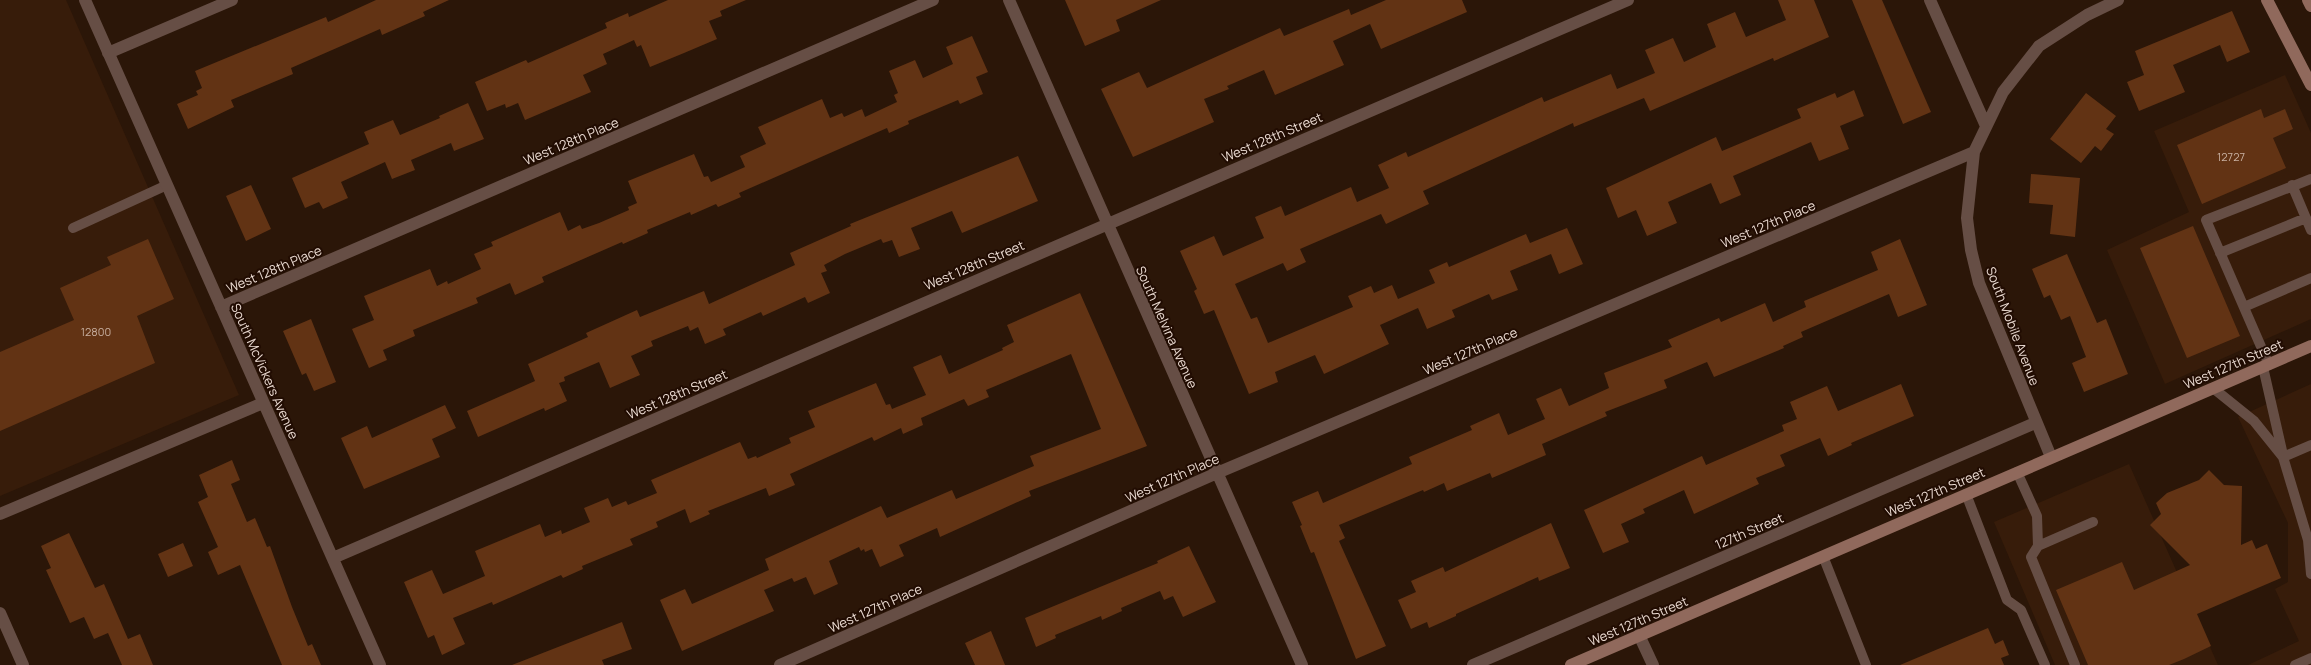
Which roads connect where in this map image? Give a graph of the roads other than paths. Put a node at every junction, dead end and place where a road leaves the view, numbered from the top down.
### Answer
1 (85, 0) edge
2 (232, 0) edge
3 (933, 0) edge
4 (1009, 0) edge
5 (1628, 0) edge
6 (1930, 0) edge
7 (2118, 0) edge
8 (2267, 0) edge
9 (2308, 0) edge
10 (2311, 6) edge
11 (108, 52) junction
12 (2311, 85) edge
13 (1986, 126) junction
14 (1974, 152) junction
15 (2311, 179) edge
16 (167, 185) junction
17 (2292, 185) junction
18 (2306, 218) junction
19 (1106, 224) junction
20 (73, 228) dead end
21 (2311, 230) edge
22 (2220, 253) junction
23 (2311, 278) edge
24 (221, 307) junction
25 (2244, 307) junction
26 (2311, 346) edge
27 (2266, 366) junction
28 (2213, 388) junction
29 (263, 403) junction
30 (2035, 423) junction
31 (2311, 445) edge
32 (2051, 457) junction
33 (2283, 457) junction
34 (2017, 472) junction
35 (1216, 473) junction
36 (1966, 494) junction
37 (0, 514) edge
38 (2093, 522) dead end
39 (2038, 546) junction
40 (1823, 556) junction
41 (333, 558) junction
42 (2311, 574) edge
43 (0, 613) edge
44 (1639, 635) junction
45 (2311, 658) edge
46 (23, 665) edge
47 (380, 665) edge
48 (780, 665) edge
49 (1302, 665) edge
50 (1473, 665) edge
51 (1571, 665) edge
52 (1653, 665) edge
53 (1866, 665) edge
54 (2045, 665) edge
55 (2075, 665) edge
56 (2295, 665) edge

1 - 11 street, South McVickers Avenue
2 - 11 street
3 - 24 street, West 128th Place
4 - 19 street, South Melvina Avenue
5 - 19 street, West 128th Street
6 - 13 street
7 - 13 street
8 - 12 main road
9 - 10 main road
11 - 16 street, South McVickers Avenue
13 - 14 street
14 - 30 street, South Mobile Avenue
14 - 35 street, West 127th Place
15 - 17 lane
16 - 20 lane
16 - 24 street, South McVickers Avenue
17 - 18 lane
17 - 22 lane
18 - 21 lane
18 - 22 lane
19 - 35 street, South Melvina Avenue
19 - 41 street, West 128th Street
22 - 25 lane
23 - 25 lane
24 - 29 street, South McVickers Avenue
25 - 27 lane
26 - 27 main road, West 127th Street
27 - 28 main road, West 127th Street
27 - 33 lane
28 - 32 main road, West 127th Street
28 - 33 lane
29 - 37 street
29 - 41 street, South McVickers Avenue
30 - 32 street, South Mobile Avenue
30 - 50 street, 127th Street
31 - 33 lane
32 - 34 main road, West 127th Street
33 - 42 lane
34 - 36 main road, West 127th Street
34 - 39 lane
35 - 48 street, West 127th Place
35 - 49 street, South Melvina Avenue
36 - 40 main road, West 127th Street
36 - 54 lane
38 - 39 lane
39 - 55 lane
40 - 44 main road, West 127th Street
40 - 53 lane
41 - 47 street, South McVickers Avenue
43 - 46 street
44 - 51 main road, West 127th Street
44 - 52 street
45 - 56 lane

